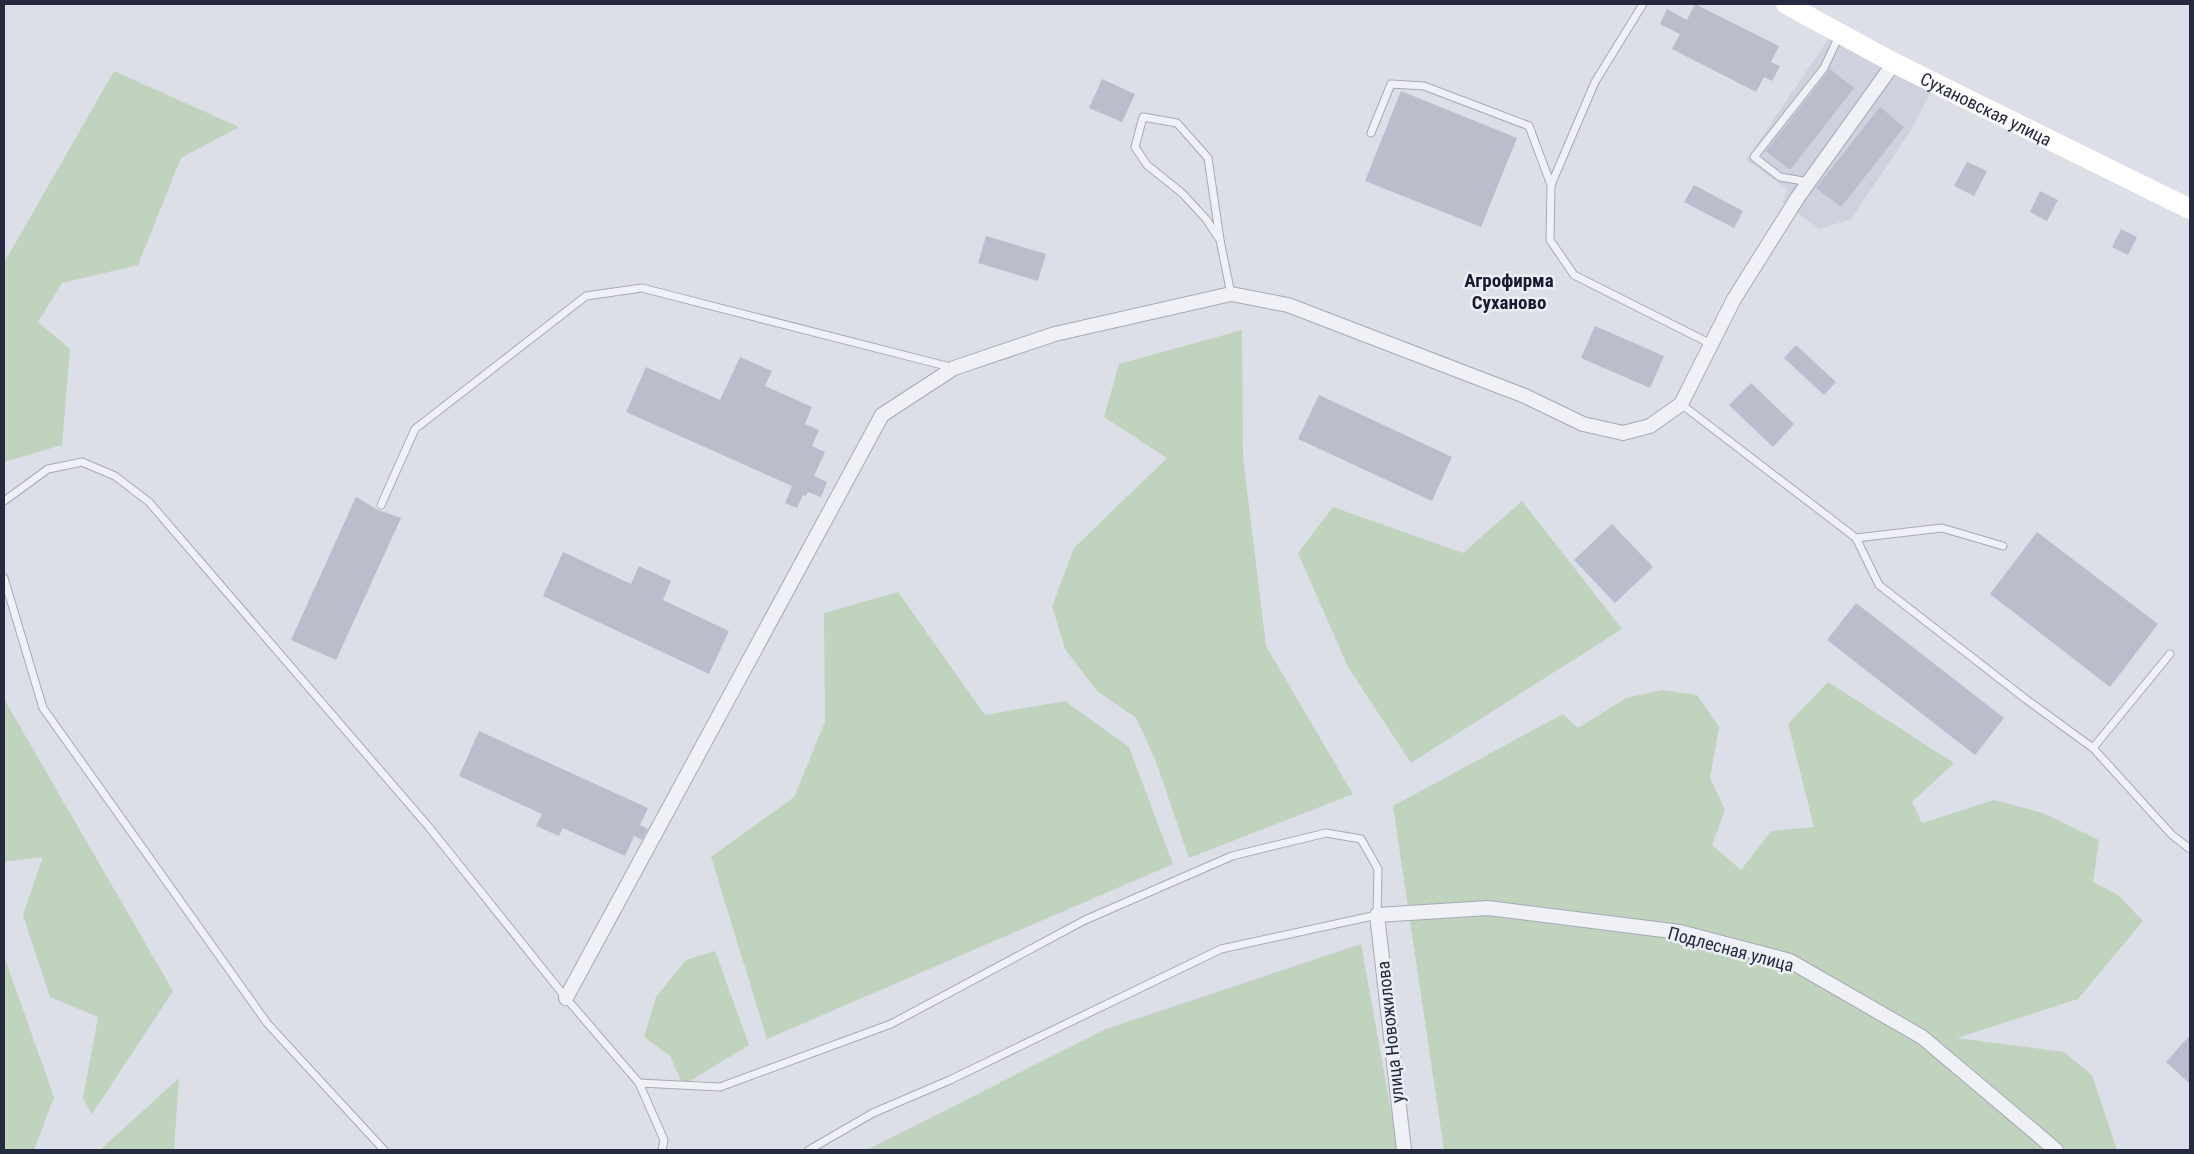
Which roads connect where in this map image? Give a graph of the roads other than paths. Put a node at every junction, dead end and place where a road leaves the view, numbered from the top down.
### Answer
1 (1643, 4) edge
2 (1786, 4) edge
3 (1840, 34) junction
4 (1894, 63) junction
5 (1371, 133) dead end
6 (1809, 182) junction
7 (1551, 185) junction
8 (2190, 209) edge
9 (1220, 240) junction
10 (1232, 294) junction
11 (1711, 344) junction
12 (954, 368) junction
13 (1681, 404) junction
14 (4, 501) edge
15 (381, 505) dead end
16 (1856, 538) junction
17 (2003, 546) dead end
18 (4, 578) edge
19 (2170, 654) dead end
20 (2093, 748) junction
21 (2190, 849) edge
22 (1377, 914) junction
23 (566, 998) junction
24 (639, 1083) junction
25 (384, 1150) edge
26 (662, 1150) edge
27 (809, 1150) edge
28 (1404, 1150) edge
29 (2056, 1150) edge

1 - 7 lane
2 - 3 street, Сухановская улица
3 - 4 street, Сухановская улица
3 - 6 lane
4 - 6 street
4 - 8 street, Сухановская улица
5 - 7 lane
6 - 11 street
7 - 11 lane
9 - 9 lane
9 - 10 lane
10 - 12 street
10 - 13 street
11 - 13 street
12 - 15 lane
12 - 23 street
13 - 16 lane
14 - 23 lane
16 - 17 lane
16 - 20 lane
18 - 25 lane
19 - 20 lane
20 - 21 lane
22 - 24 lane
22 - 27 lane
22 - 28 street, улица Новожилова
22 - 29 street, Подлесная улица
23 - 24 lane
24 - 26 lane

